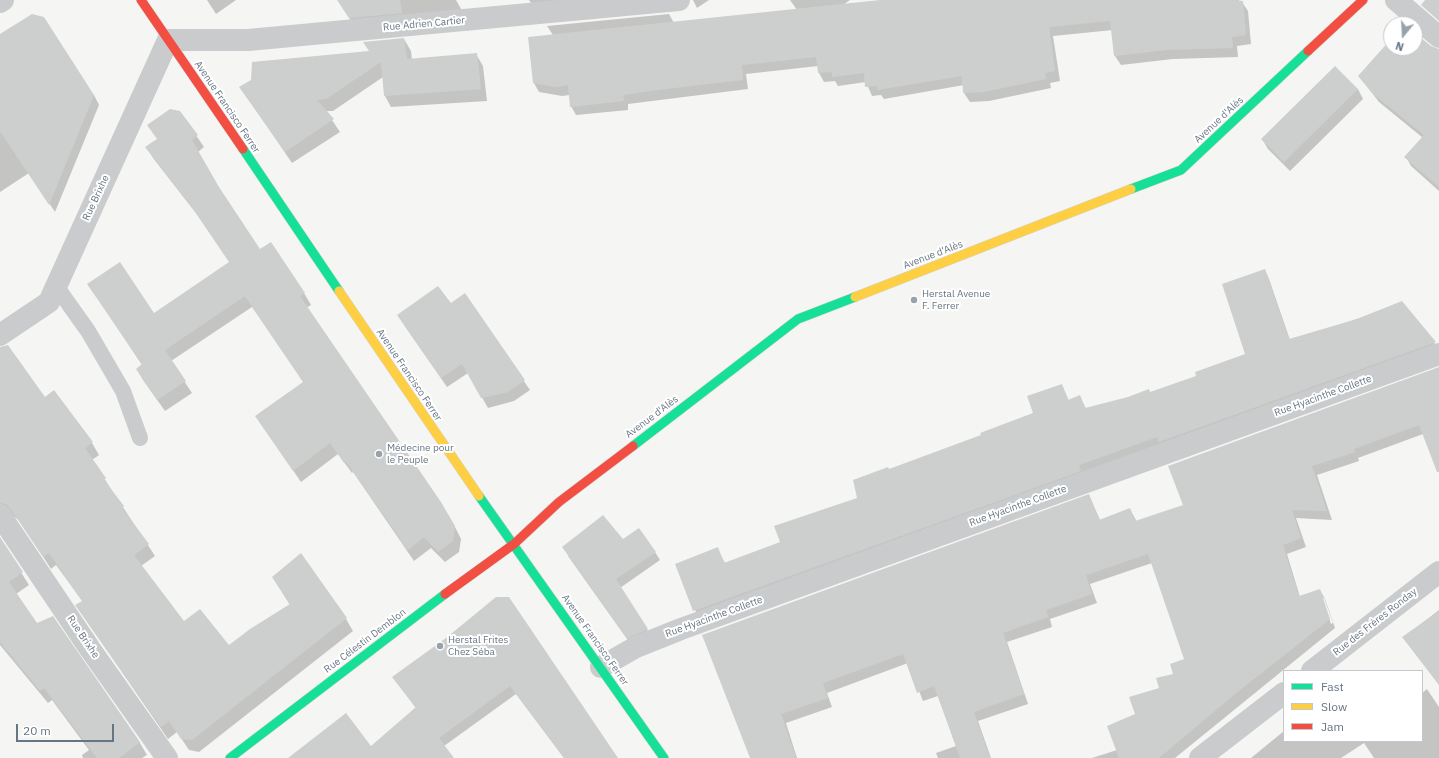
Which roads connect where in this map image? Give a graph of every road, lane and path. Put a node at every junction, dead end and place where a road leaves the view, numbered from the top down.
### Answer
1 (3, 0) edge
2 (141, 0) edge
3 (679, 0) edge
4 (1363, 0) edge
5 (1396, 0) edge
6 (0, 2) edge
7 (1439, 37) edge
8 (168, 40) junction
9 (56, 286) junction
10 (0, 335) edge
11 (1439, 354) edge
12 (140, 438) dead end
13 (0, 514) edge
14 (514, 544) junction
15 (1439, 572) edge
16 (601, 666) junction
17 (1313, 670) edge
18 (1283, 694) edge
19 (167, 758) edge
20 (230, 758) edge
21 (664, 758) edge
22 (1200, 758) edge

1 - 6 street
2 - 8 street, Avenue Francisco Ferrer
3 - 8 street, Rue Adrien Cartier
4 - 14 street, Avenue d'Alès
5 - 7 street
8 - 9 street, Rue Brixhe
8 - 14 street, Avenue Francisco Ferrer
9 - 10 street, Rue Brixhe
9 - 12 lane
11 - 16 street, Rue Hyacinthe Collette
13 - 19 street, Rue Brixhe
14 - 16 street, Avenue Francisco Ferrer
14 - 20 street, Rue Célestin Demblon
15 - 17 street, Rue des Frères Ronday
16 - 21 street, Avenue Francisco Ferrer
18 - 22 street

